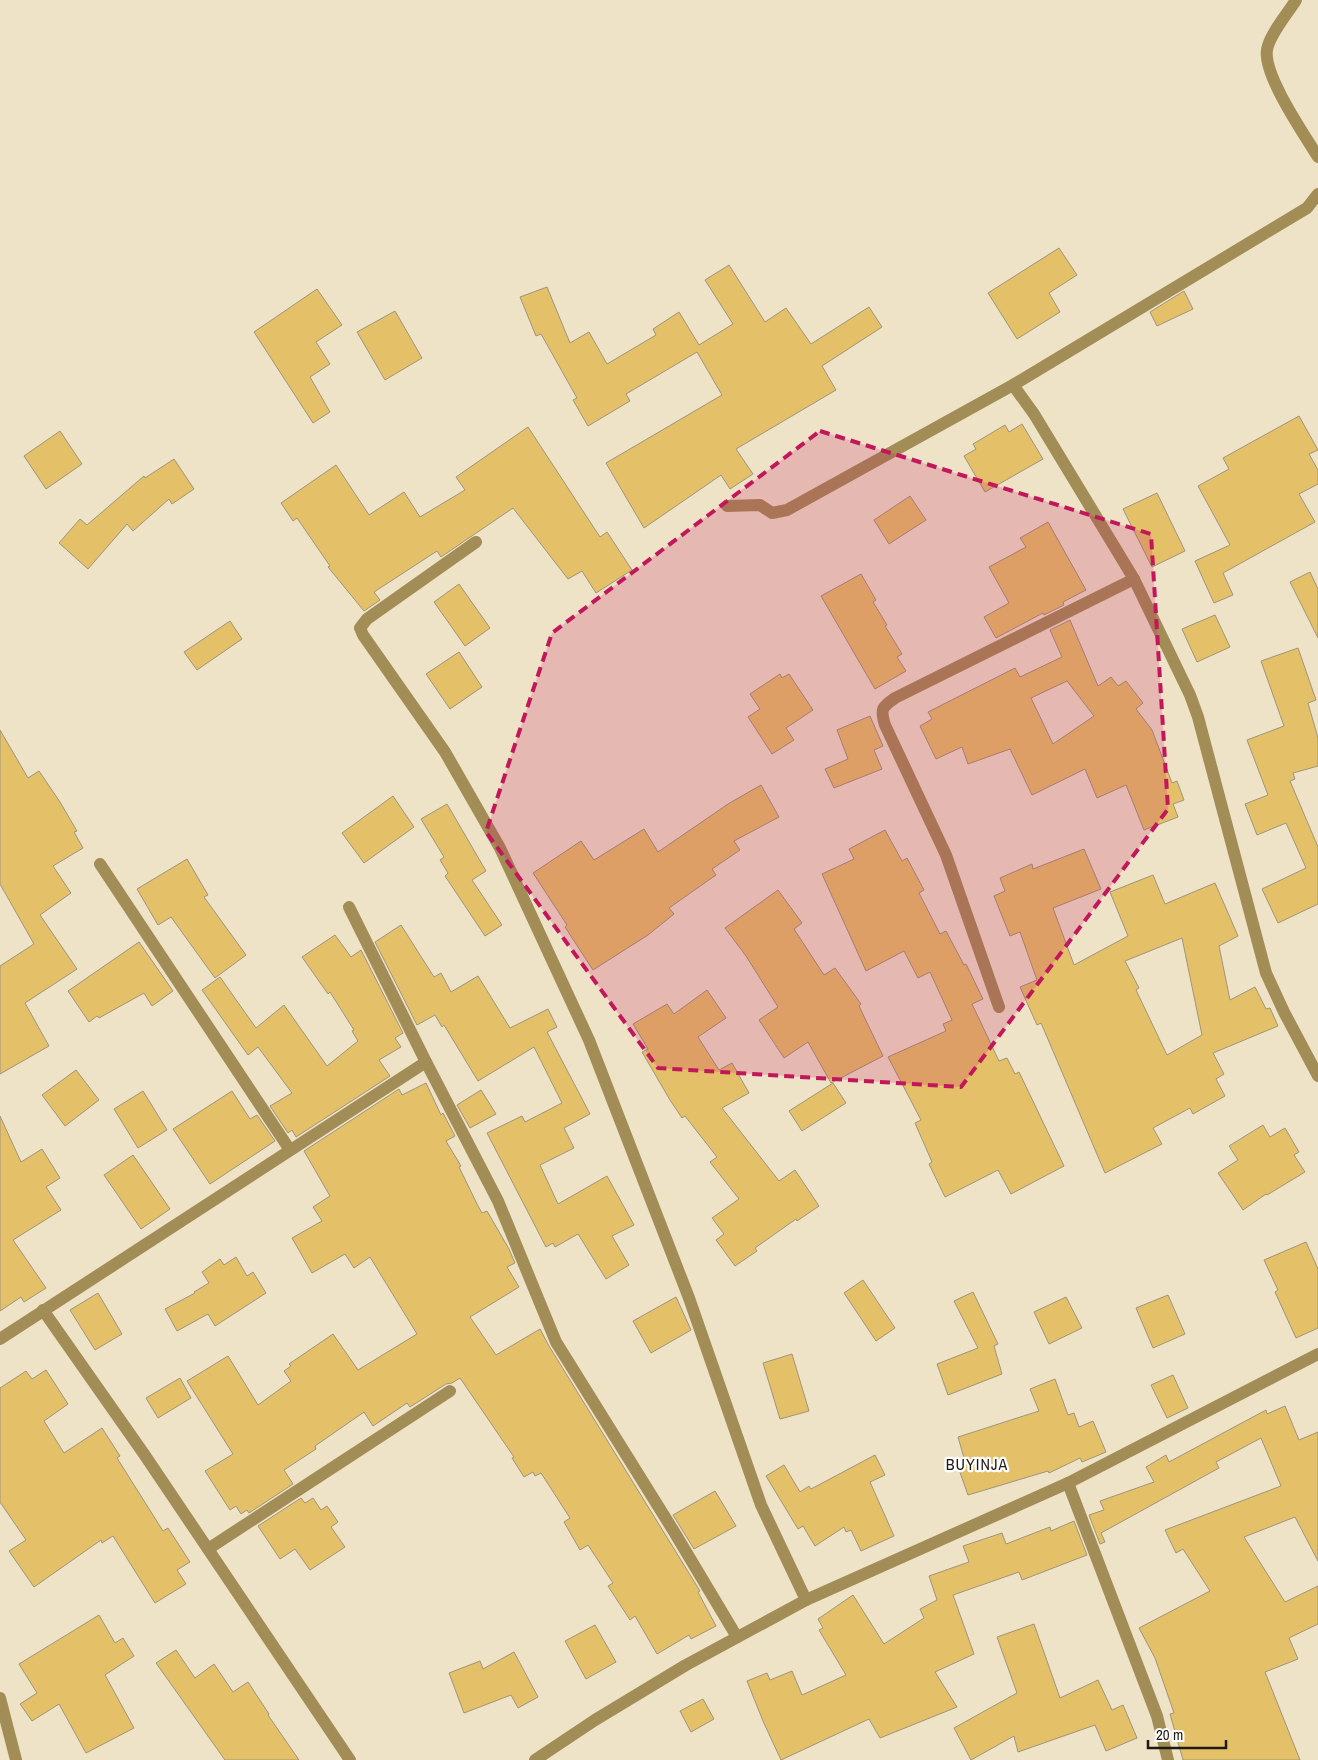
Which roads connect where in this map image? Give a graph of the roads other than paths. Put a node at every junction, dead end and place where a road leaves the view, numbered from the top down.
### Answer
1 (1296, 0) edge
2 (1318, 157) edge
3 (1318, 194) edge
4 (1014, 385) junction
5 (727, 506) dead end
6 (476, 542) dead end
7 (1134, 579) junction
8 (100, 864) dead end
9 (349, 907) dead end
10 (999, 1008) dead end
11 (426, 1062) junction
12 (1318, 1076) edge
13 (290, 1150) junction
14 (43, 1310) junction
15 (0, 1339) edge
16 (1318, 1354) edge
17 (450, 1391) dead end
18 (1068, 1483) junction
19 (208, 1550) junction
20 (806, 1600) junction
21 (736, 1637) junction
22 (0, 1698) edge
23 (16, 1760) edge
24 (350, 1760) edge
25 (537, 1760) edge
26 (1168, 1760) edge

1 - 2 street
3 - 4 street
4 - 5 street
4 - 7 street
6 - 20 street
7 - 10 street
7 - 12 street
8 - 13 street
9 - 11 street
11 - 13 street
11 - 21 street
13 - 14 street
14 - 15 street
14 - 19 street
16 - 18 street
17 - 19 street
18 - 20 street
18 - 26 street
19 - 24 street
20 - 21 street
21 - 25 street
22 - 23 street

